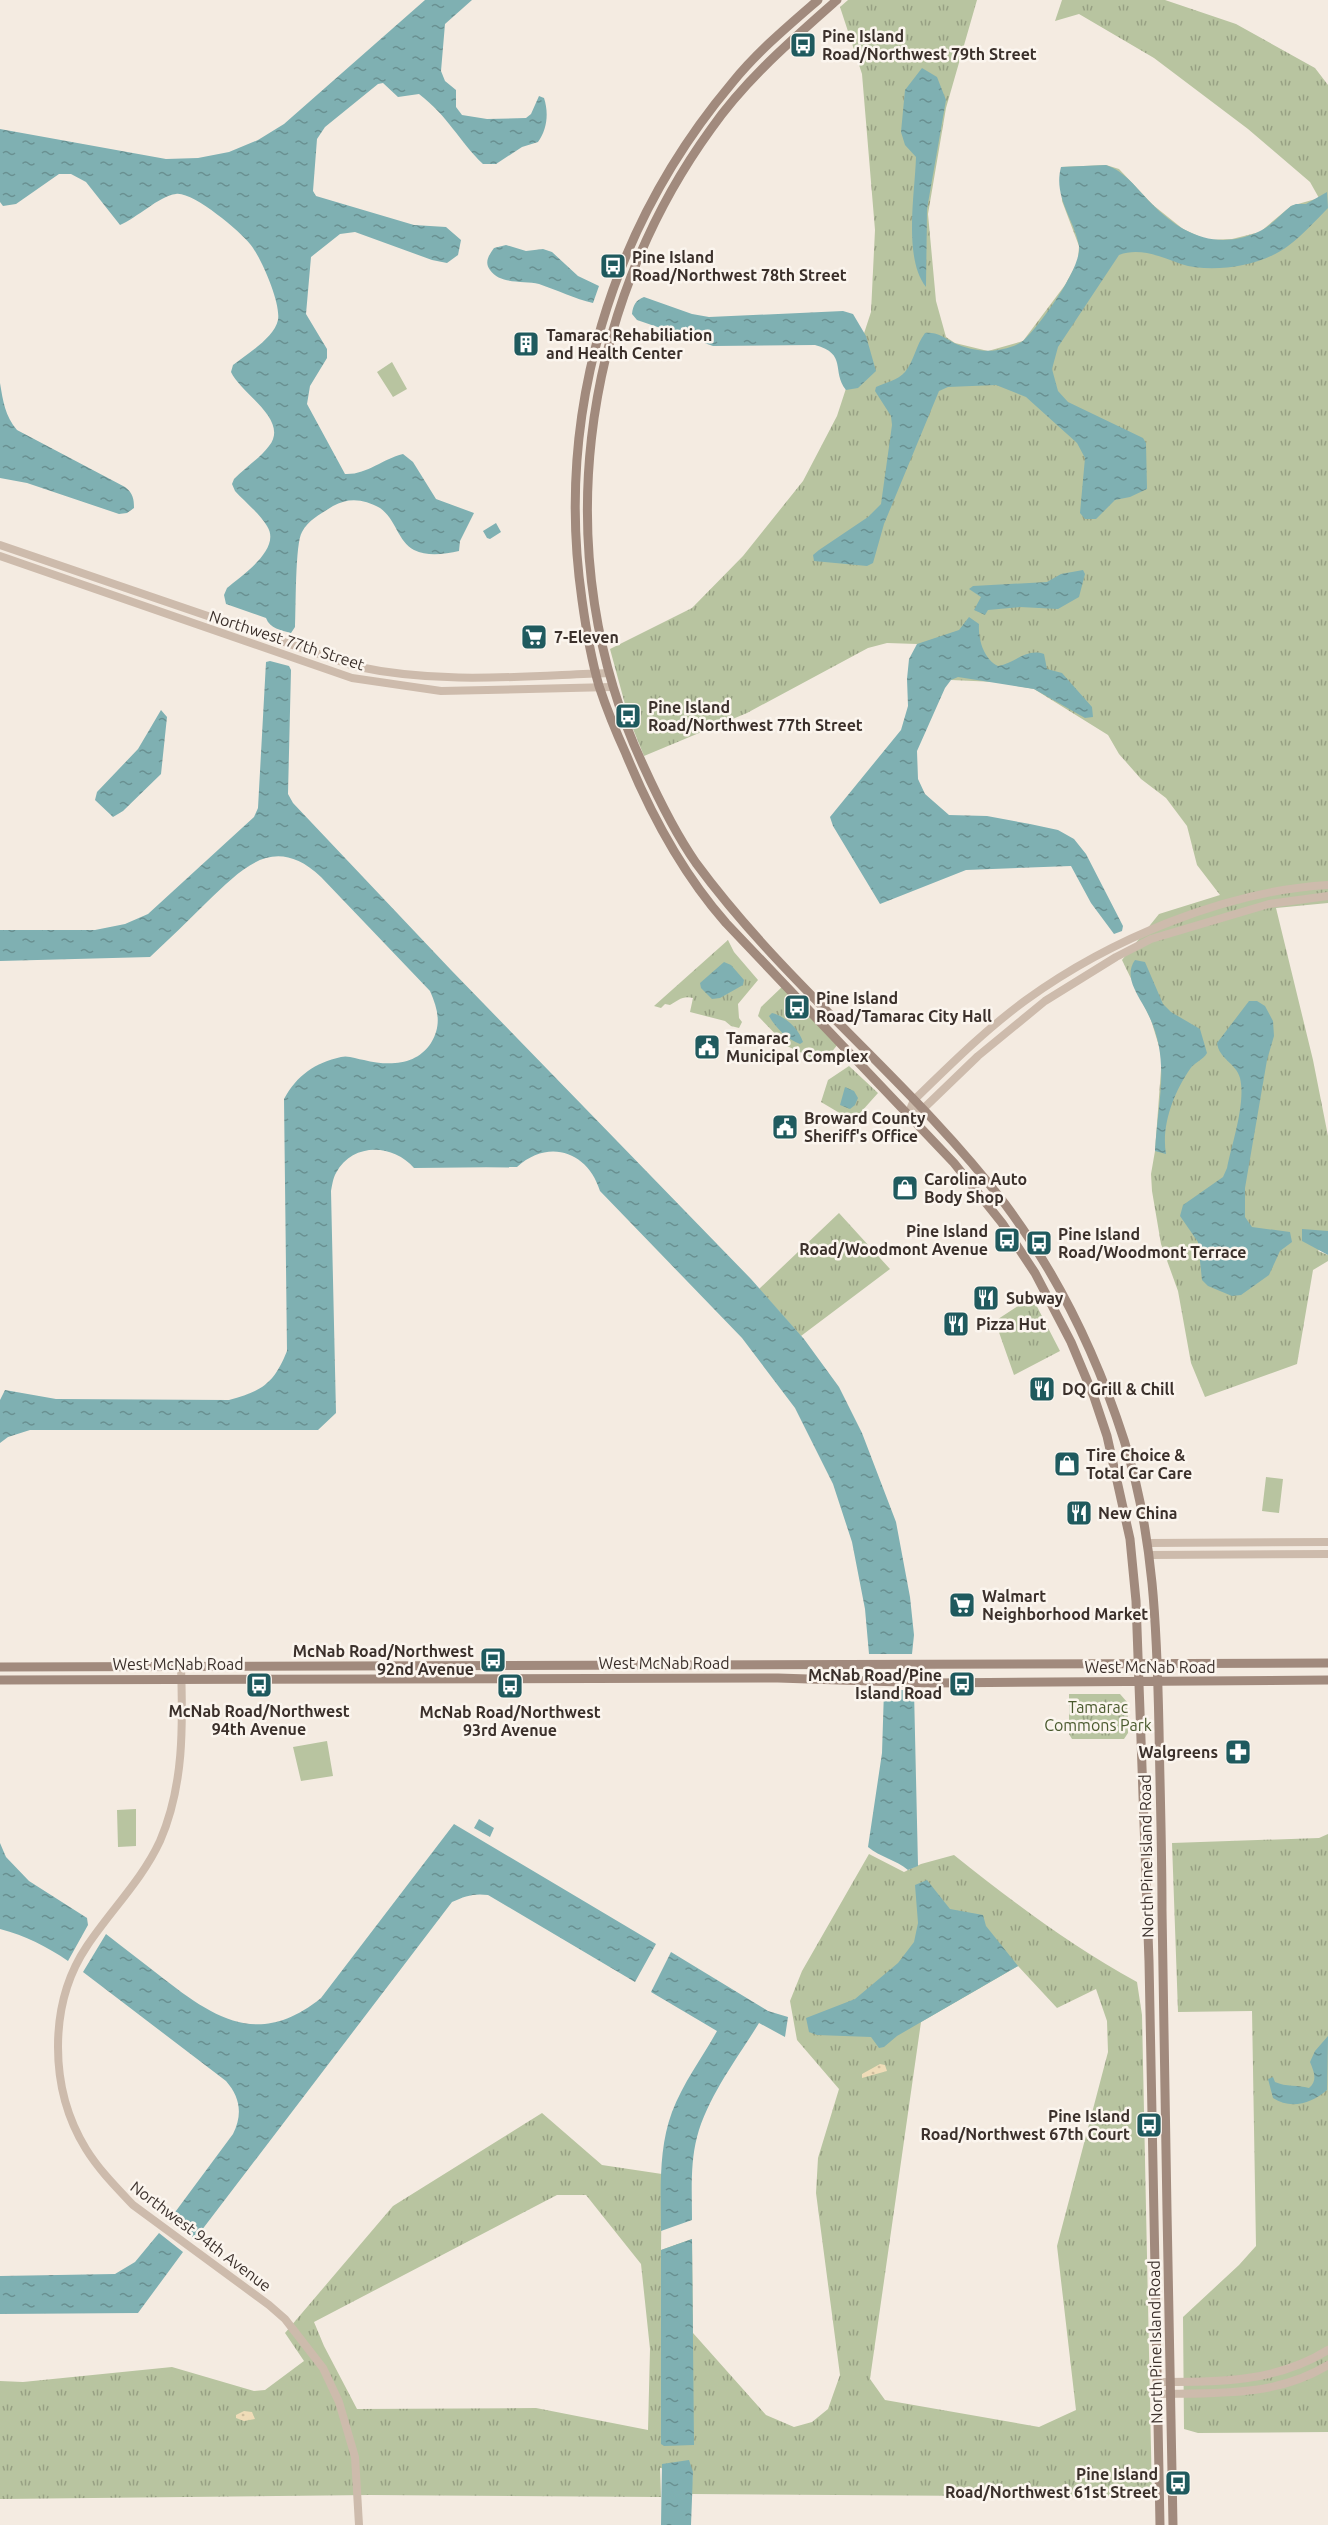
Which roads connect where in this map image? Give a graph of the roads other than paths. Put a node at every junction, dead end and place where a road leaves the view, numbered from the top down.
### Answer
1 (818, 0) edge
2 (837, 0) edge
3 (0, 544) edge
4 (0, 556) edge
5 (596, 673) junction
6 (609, 673) junction
7 (525, 676) junction
8 (600, 687) junction
9 (612, 687) junction
10 (526, 689) junction
11 (1328, 885) edge
12 (1328, 896) edge
13 (914, 1100) junction
14 (923, 1109) junction
15 (908, 1114) junction
16 (1328, 1542) edge
17 (1148, 1543) junction
18 (1206, 1543) junction
19 (1252, 1543) junction
20 (1207, 1554) junction
21 (1252, 1554) junction
22 (1328, 1554) edge
23 (1150, 1555) junction
24 (1328, 1663) edge
25 (1138, 1664) junction
26 (1157, 1664) junction
27 (181, 1666) junction
28 (0, 1667) edge
29 (181, 1678) junction
30 (0, 1680) edge
31 (1328, 1680) edge
32 (1158, 1682) junction
33 (1138, 1683) junction
34 (1328, 2350) edge
35 (1328, 2365) edge
36 (1156, 2382) junction
37 (1170, 2382) junction
38 (1157, 2394) junction
39 (1171, 2394) junction
40 (359, 2525) edge
41 (1160, 2525) edge
42 (1173, 2525) edge

1 - 5 main road, North Pine Island Road
2 - 6 main road, North Pine Island Road
3 - 7 street, Northwest 77th Street
4 - 10 street, Northwest 77th Street
5 - 6 street, Northwest 77th Street
5 - 7 street, Northwest 77th Street
5 - 8 main road, North Pine Island Road
6 - 9 main road, North Pine Island Road
7 - 10 street
8 - 9 street, Northwest 77th Street
8 - 10 street, Northwest 77th Street
8 - 15 main road, North Pine Island Road
9 - 13 main road, North Pine Island Road
11 - 13 street
12 - 14 street
13 - 14 main road, North Pine Island Road
13 - 15 street
14 - 15 street
14 - 17 main road, North Pine Island Road
15 - 25 main road, North Pine Island Road
16 - 19 street
17 - 18 street
17 - 23 main road, North Pine Island Road
18 - 19 street
18 - 20 street
19 - 21 street
20 - 21 street
20 - 23 street
21 - 22 street
23 - 26 main road, North Pine Island Road
24 - 26 main road, West McNab Road
25 - 26 main road, West McNab Road
25 - 27 main road, West McNab Road
25 - 33 main road, North Pine Island Road
26 - 32 main road, North Pine Island Road
27 - 28 main road, West McNab Road
27 - 29 street, Northwest 94th Avenue
29 - 30 main road, West McNab Road
29 - 33 main road, West McNab Road
29 - 40 street, Northwest 94th Avenue
31 - 32 main road, West McNab Road
32 - 33 main road, West McNab Road
32 - 37 main road, North Pine Island Road
33 - 36 main road, North Pine Island Road
34 - 37 street
35 - 39 street
36 - 37 street
36 - 38 main road, North Pine Island Road
37 - 39 main road, North Pine Island Road
38 - 39 street
38 - 41 main road, North Pine Island Road
39 - 42 main road, North Pine Island Road

